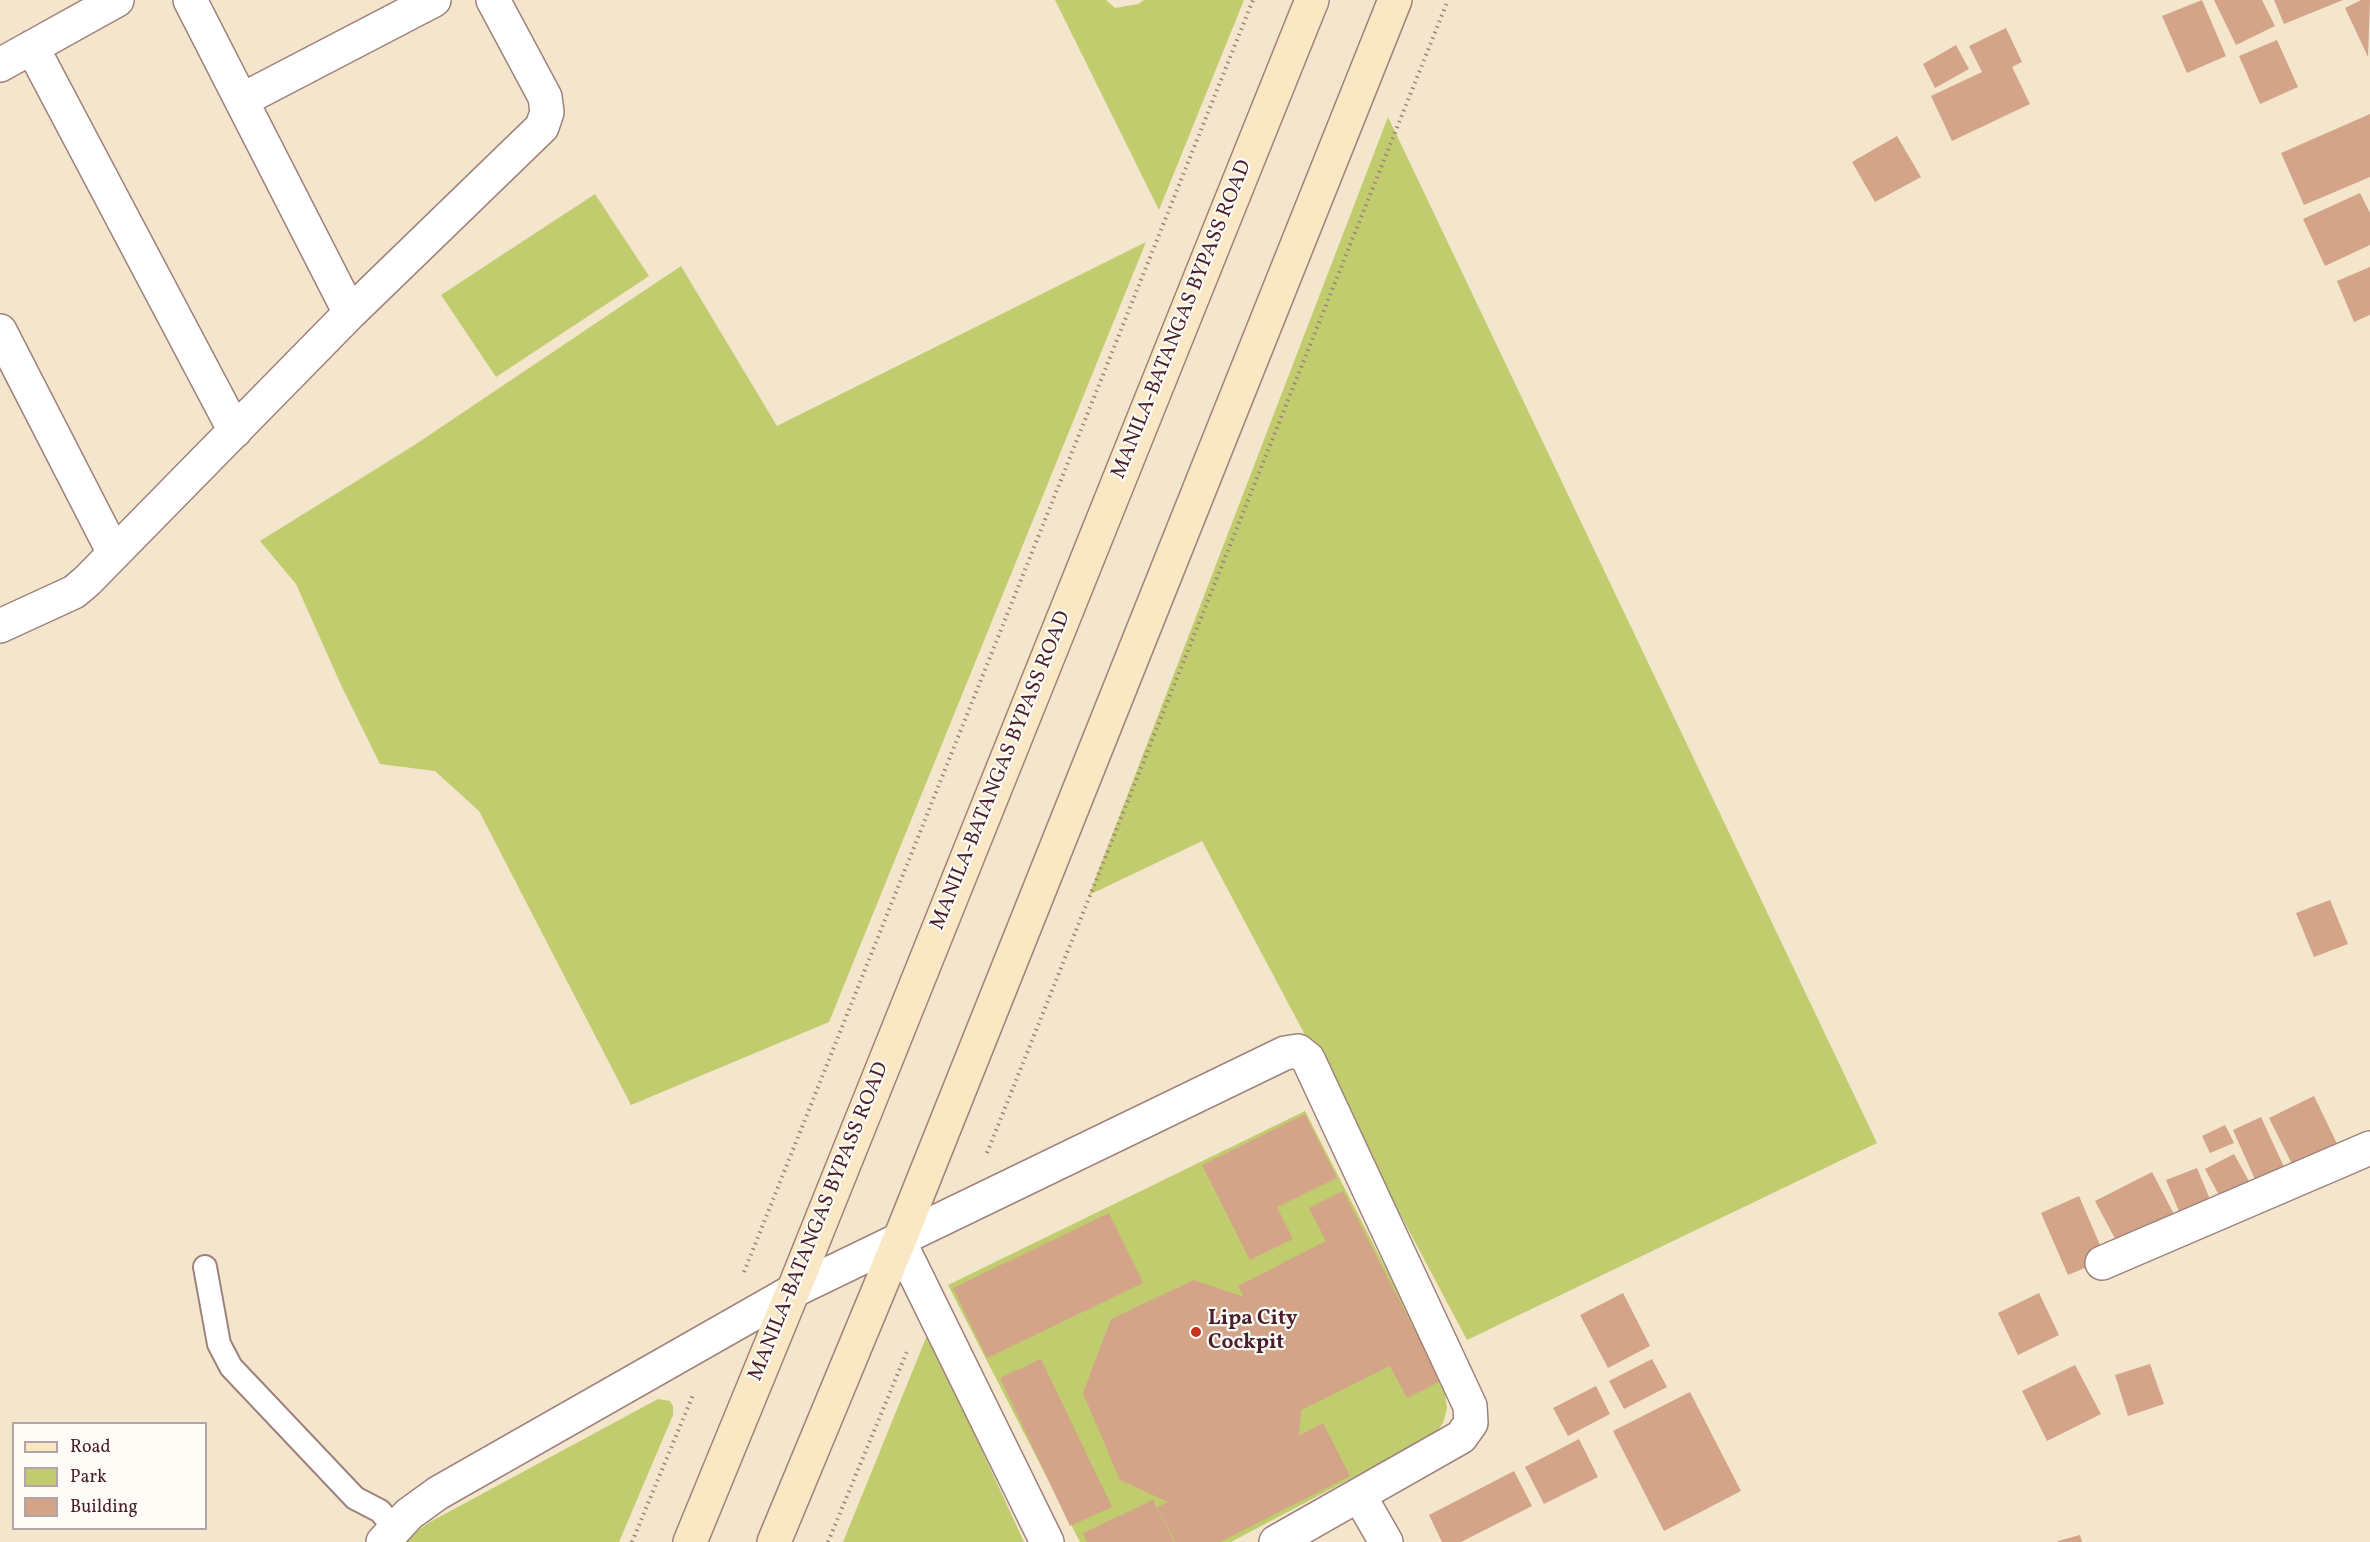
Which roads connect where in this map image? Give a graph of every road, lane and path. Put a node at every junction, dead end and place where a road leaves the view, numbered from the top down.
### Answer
1 (117, 0) edge
2 (190, 0) edge
3 (434, 0) edge
4 (493, 0) edge
5 (1253, 0) edge
6 (1312, 0) edge
7 (1395, 0) edge
8 (1448, 0) edge
9 (32, 47) junction
10 (0, 65) edge
11 (242, 100) junction
12 (350, 313) junction
13 (0, 331) edge
14 (235, 431) junction
15 (114, 553) junction
16 (0, 626) edge
17 (2370, 1148) edge
18 (986, 1154) dead end
19 (899, 1241) junction
20 (2102, 1263) dead end
21 (206, 1267) dead end
22 (793, 1291) junction
23 (928, 1300) junction
24 (718, 1334) junction
25 (696, 1389) dead end
26 (1359, 1495) junction
27 (389, 1535) edge
28 (632, 1542) edge
29 (690, 1542) edge
30 (774, 1542) edge
31 (828, 1542) edge
32 (1047, 1542) edge
33 (1276, 1542) edge
34 (1386, 1542) edge

1 - 9 street
2 - 11 street
3 - 11 street
4 - 12 street
5 - 24 path
6 - 22 main road, MANILA-BATANGAS BYPASS ROAD
7 - 19 main road
8 - 18 path
9 - 10 street
9 - 14 street
11 - 12 street
12 - 14 street
13 - 15 street
14 - 15 street
15 - 16 street
17 - 20 street
19 - 22 street
19 - 23 street
19 - 26 street
19 - 30 main road
21 - 27 lane
22 - 24 street
22 - 29 main road, MANILA-BATANGAS BYPASS ROAD
23 - 31 path
23 - 32 street
24 - 27 street
25 - 28 path
26 - 33 street
26 - 34 street

